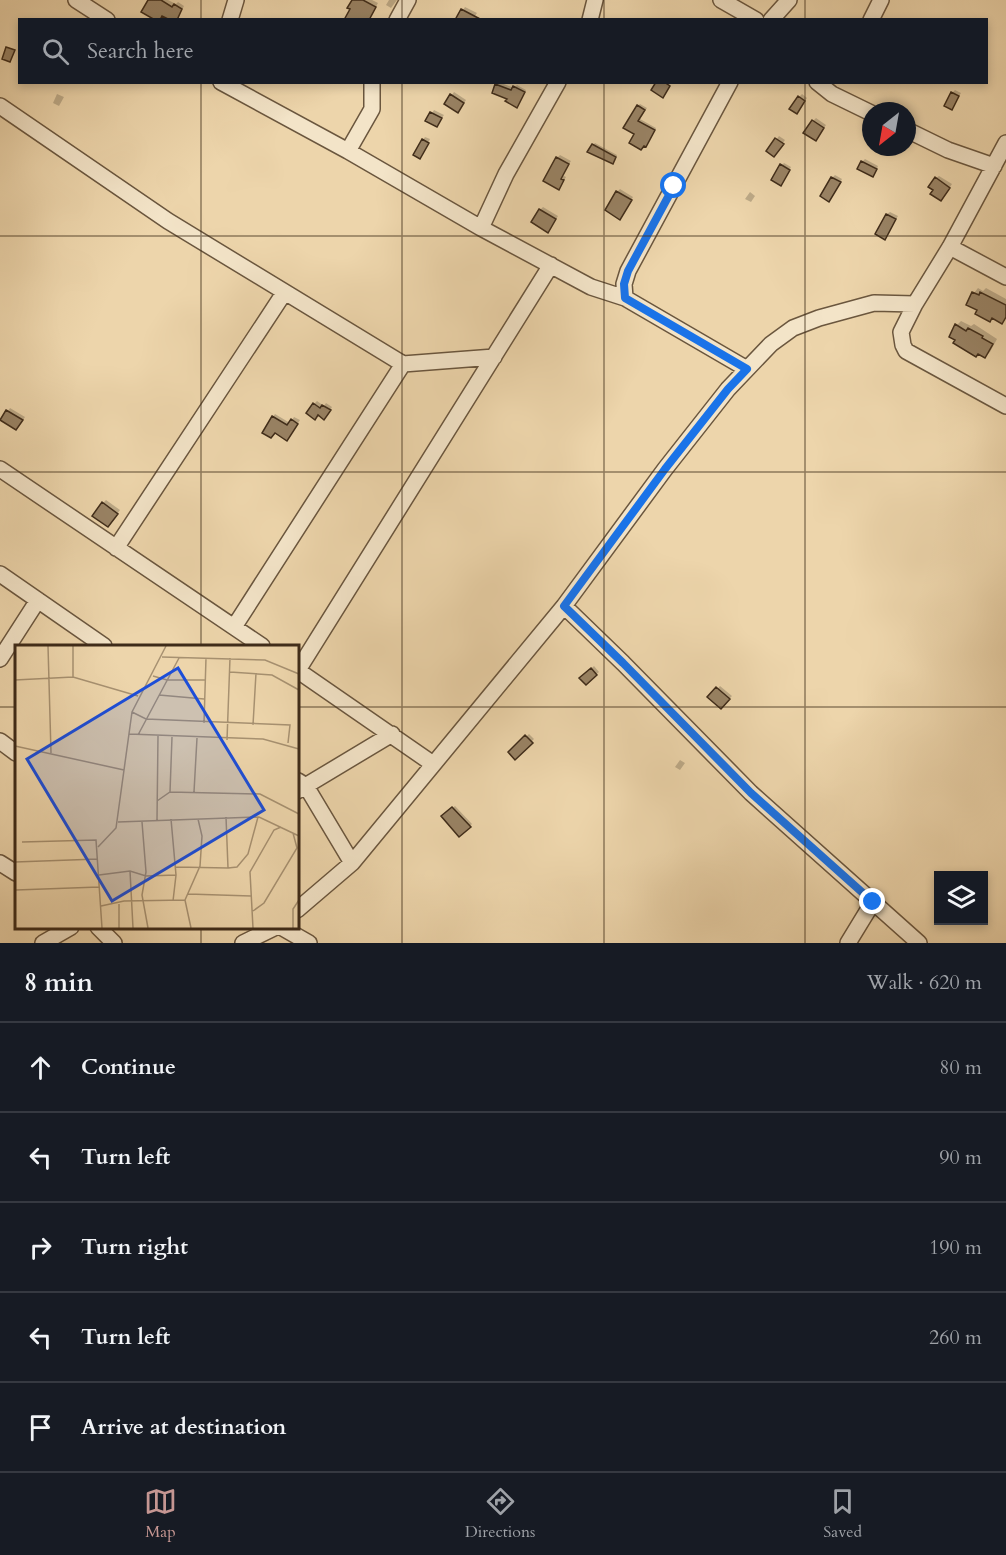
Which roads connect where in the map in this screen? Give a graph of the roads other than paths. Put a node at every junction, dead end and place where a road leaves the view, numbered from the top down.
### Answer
1 (76, 0) edge
2 (236, 0) edge
3 (408, 0) edge
4 (595, 0) edge
5 (722, 0) edge
6 (789, 0) edge
7 (881, 0) edge
8 (103, 18) edge
9 (231, 18) edge
10 (399, 18) edge
11 (590, 18) edge
12 (753, 18) edge
13 (773, 18) edge
14 (872, 18) edge
15 (225, 84) edge
16 (372, 84) edge
17 (557, 84) edge
18 (729, 84) edge
19 (835, 88) edge
20 (0, 106) edge
21 (862, 107) edge
22 (916, 134) edge
23 (1006, 143) edge
24 (348, 151) junction
25 (994, 166) junction
26 (481, 228) junction
27 (950, 247) junction
28 (551, 265) junction
29 (1006, 278) edge
30 (284, 292) junction
31 (625, 298) junction
32 (915, 304) junction
33 (494, 357) junction
34 (403, 364) junction
35 (747, 369) junction
36 (1006, 406) edge
37 (0, 469) edge
38 (116, 548) junction
39 (0, 574) edge
40 (38, 600) junction
41 (564, 606) junction
42 (234, 627) junction
43 (103, 645) edge
44 (261, 645) edge
45 (0, 659) edge
46 (298, 668) edge
47 (298, 671) edge
48 (392, 734) junction
49 (0, 741) edge
50 (15, 752) edge
51 (434, 764) junction
52 (300, 786) edge
53 (0, 863) edge
54 (352, 863) junction
55 (15, 872) edge
56 (873, 902) junction
57 (298, 909) edge
58 (69, 928) edge
59 (99, 928) edge
60 (276, 928) edge
61 (280, 928) edge
62 (43, 943) edge
63 (114, 943) edge
64 (243, 943) edge
65 (309, 943) edge
66 (848, 943) edge
67 (919, 943) edge

1 - 8 street
2 - 9 street
3 - 10 street
4 - 11 street
5 - 12 street
6 - 13 street
7 - 14 street
15 - 24 street
16 - 24 street
17 - 26 street
18 - 31 street
19 - 21 street
20 - 30 street
22 - 25 street
23 - 25 street
24 - 26 street
25 - 27 street
26 - 28 street
27 - 29 street
27 - 32 street
28 - 31 street
28 - 33 street
30 - 34 street
30 - 38 street
31 - 35 street
32 - 35 street
32 - 36 street
33 - 34 street
33 - 46 street
34 - 42 street
35 - 41 street
37 - 38 street
38 - 42 street
39 - 40 street
40 - 43 street
40 - 45 street
41 - 51 street
41 - 56 street
42 - 44 street
47 - 48 street
48 - 51 street
48 - 52 street
49 - 50 street
51 - 54 street
52 - 54 street
53 - 55 street
54 - 57 street
56 - 66 street
56 - 67 street
58 - 62 street
59 - 63 street
60 - 64 street
61 - 65 street

